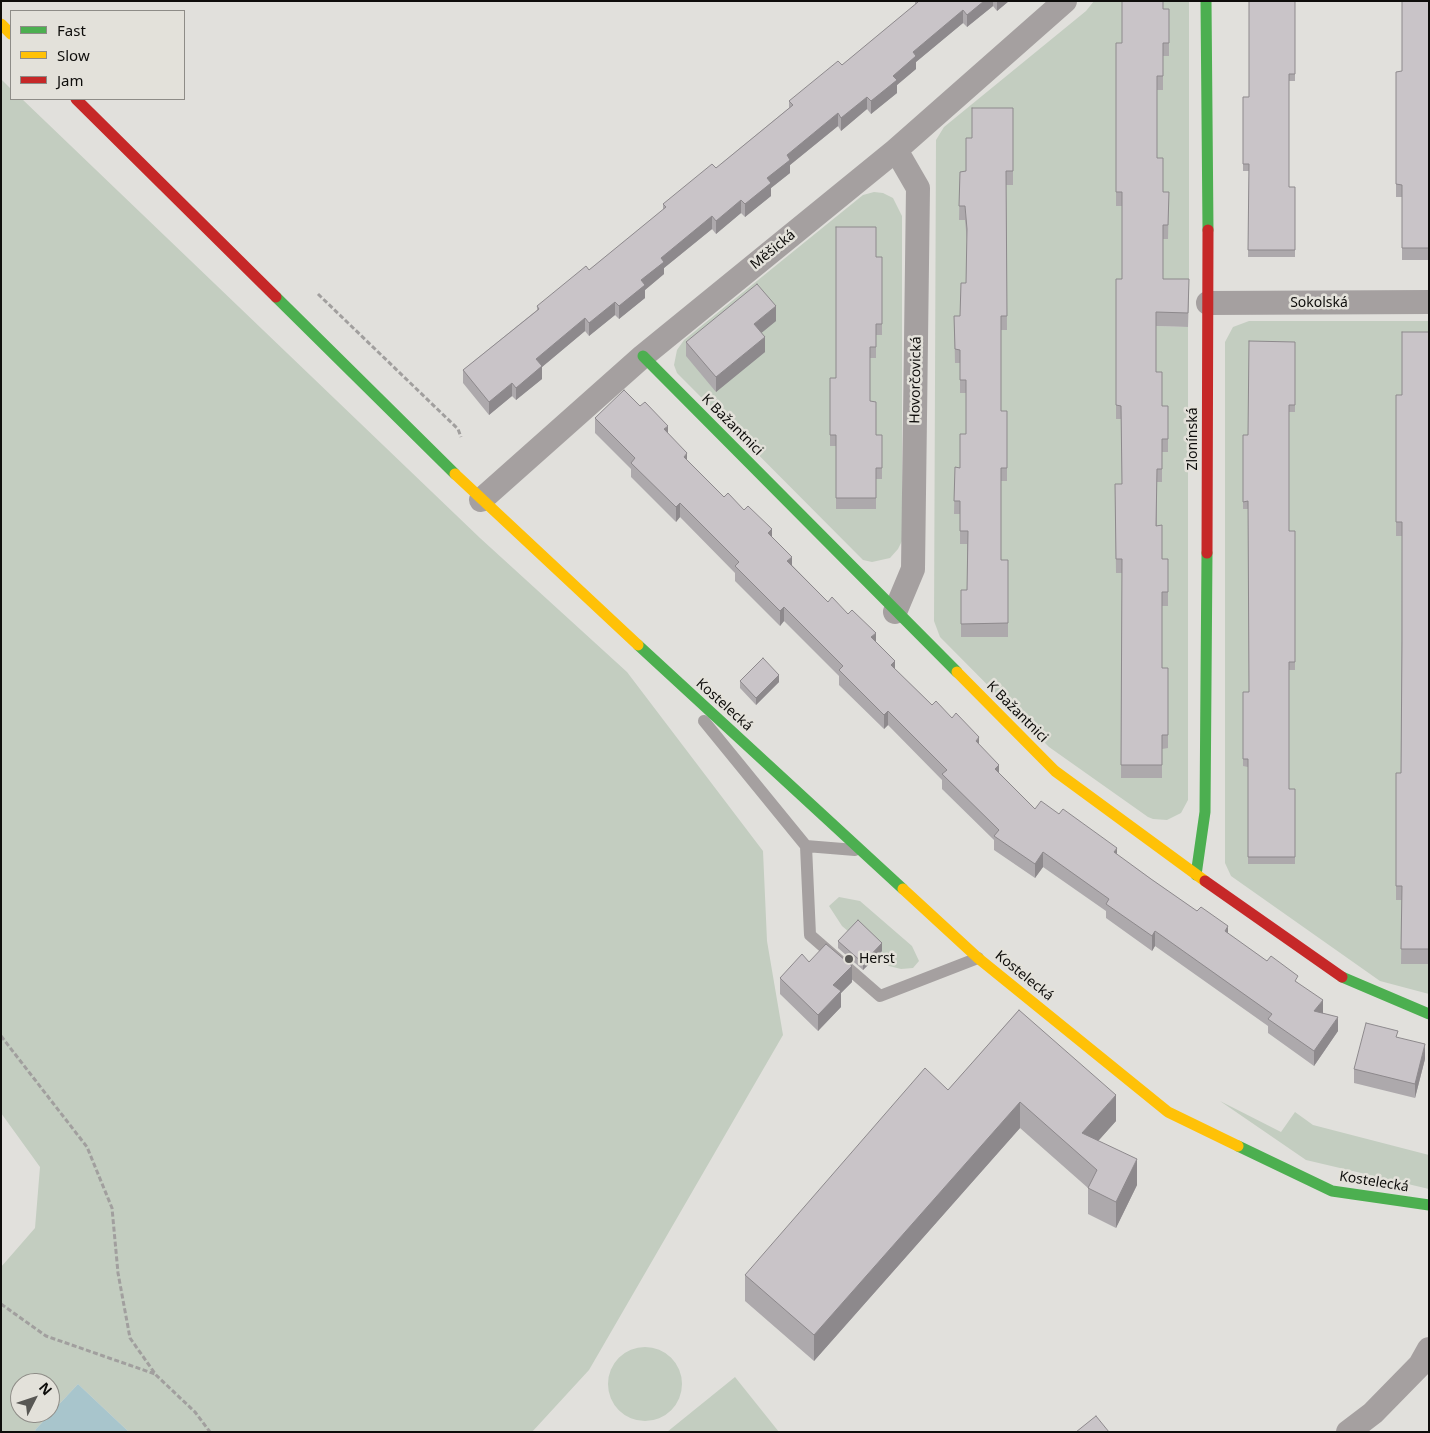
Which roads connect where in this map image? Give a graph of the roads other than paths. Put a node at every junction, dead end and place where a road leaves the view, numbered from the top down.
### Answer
1 (1065, 1) edge
2 (1206, 1) edge
3 (1, 24) edge
4 (10, 33) edge
5 (77, 100) edge
6 (896, 150) junction
7 (1429, 302) edge
8 (1208, 303) junction
9 (643, 356) junction
10 (481, 500) junction
11 (895, 612) junction
12 (660, 667) junction
13 (806, 846) junction
14 (860, 850) junction
15 (1196, 876) junction
16 (978, 958) junction
17 (1429, 1014) edge
18 (1429, 1205) edge
19 (1429, 1349) edge
20 (1348, 1432) edge

1 - 6 street, Měšická
2 - 8 street, Zlonínská
3 - 4 street
5 - 10 street, Kostelecká
6 - 9 street, Měšická
6 - 11 street, Hovorčovická
7 - 8 street, Sokolská
8 - 15 street, Zlonínská
9 - 10 street, Měšická
9 - 11 street, K Bažantnici
10 - 12 street, Kostelecká
11 - 15 street, K Bažantnici
12 - 13 lane
12 - 14 street, Kostelecká
13 - 14 lane
13 - 16 lane
14 - 16 street, Kostelecká
15 - 17 street, K Bažantnici
16 - 18 street, Kostelecká
19 - 20 street

